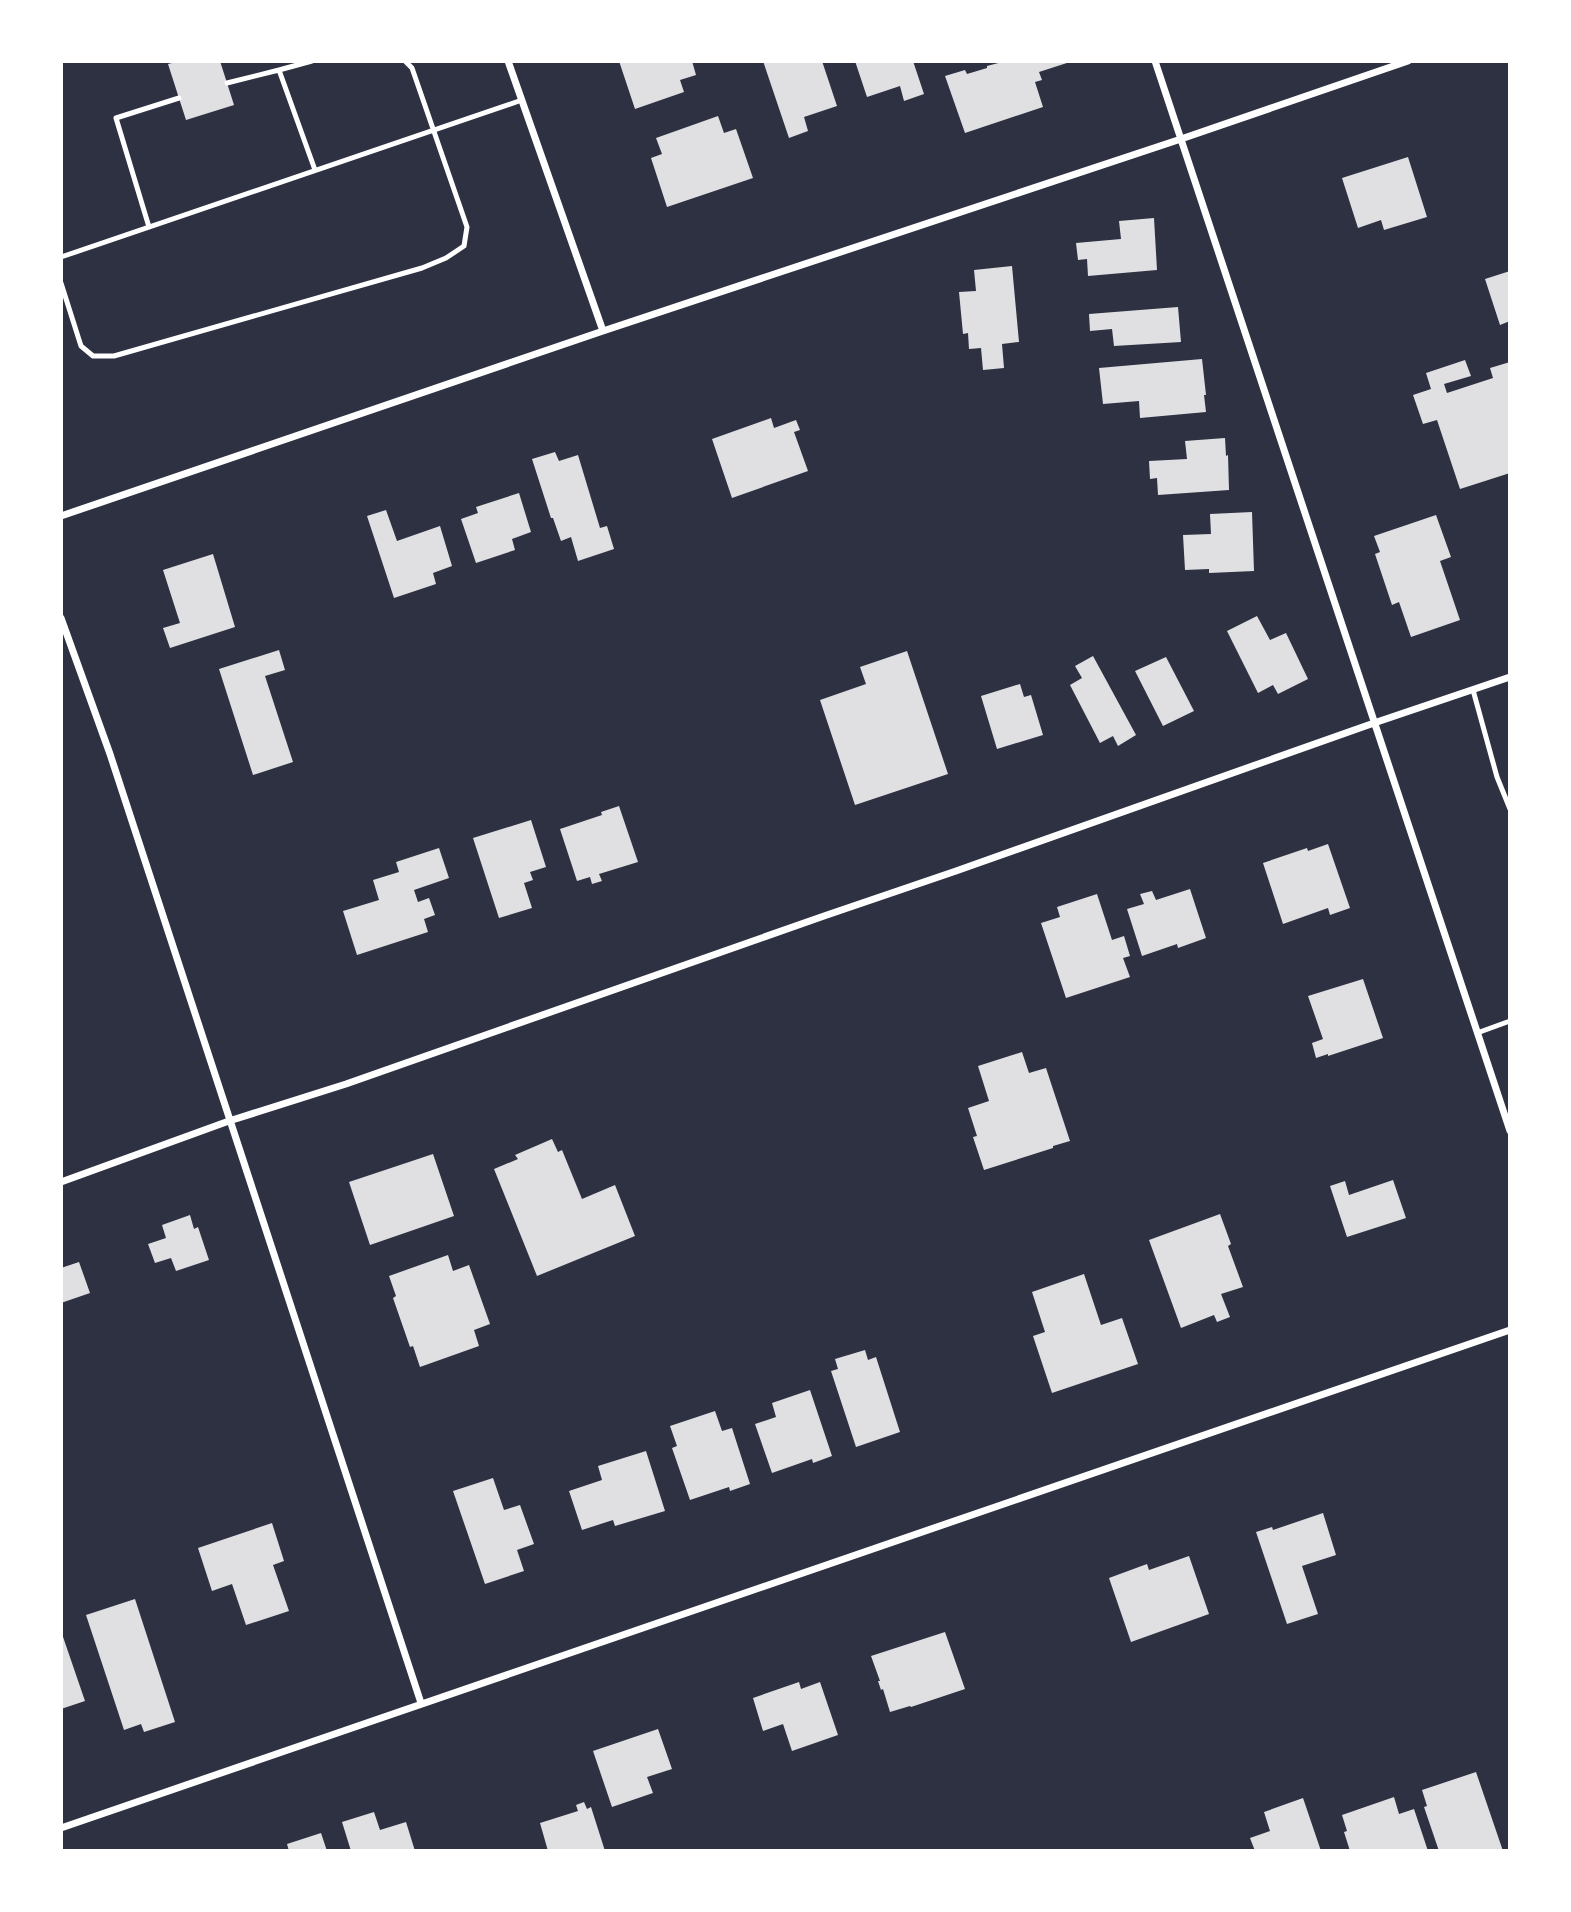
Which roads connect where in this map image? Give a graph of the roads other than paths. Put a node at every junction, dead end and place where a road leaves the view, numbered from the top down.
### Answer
1 (312, 61) edge
2 (405, 61) edge
3 (508, 61) edge
4 (1155, 61) edge
5 (1408, 61) edge
6 (279, 70) junction
7 (227, 83) dead end
8 (179, 98) dead end
9 (522, 100) junction
10 (435, 131) junction
11 (1181, 139) junction
12 (315, 170) junction
13 (149, 227) junction
14 (61, 257) edge
15 (61, 284) edge
16 (603, 331) junction
17 (61, 516) edge
18 (61, 618) edge
19 (1510, 677) edge
20 (1473, 690) junction
21 (1374, 723) junction
22 (1510, 809) edge
23 (1510, 1021) edge
24 (1477, 1033) junction
25 (229, 1121) junction
26 (1510, 1131) edge
27 (61, 1182) edge
28 (1510, 1330) edge
29 (421, 1703) junction
30 (61, 1828) edge

1 - 6 lane
2 - 10 lane
3 - 9 street
4 - 11 street
5 - 11 street
6 - 7 lane
6 - 12 lane
8 - 13 lane
9 - 10 lane
9 - 16 street
10 - 12 lane
10 - 15 lane
11 - 16 street
11 - 21 street
12 - 13 lane
13 - 14 lane
16 - 17 street
18 - 25 street
19 - 20 street
20 - 21 street
20 - 22 lane
21 - 24 street
21 - 25 street
23 - 24 lane
24 - 26 street
25 - 27 street
25 - 29 street
28 - 29 street
29 - 30 street

